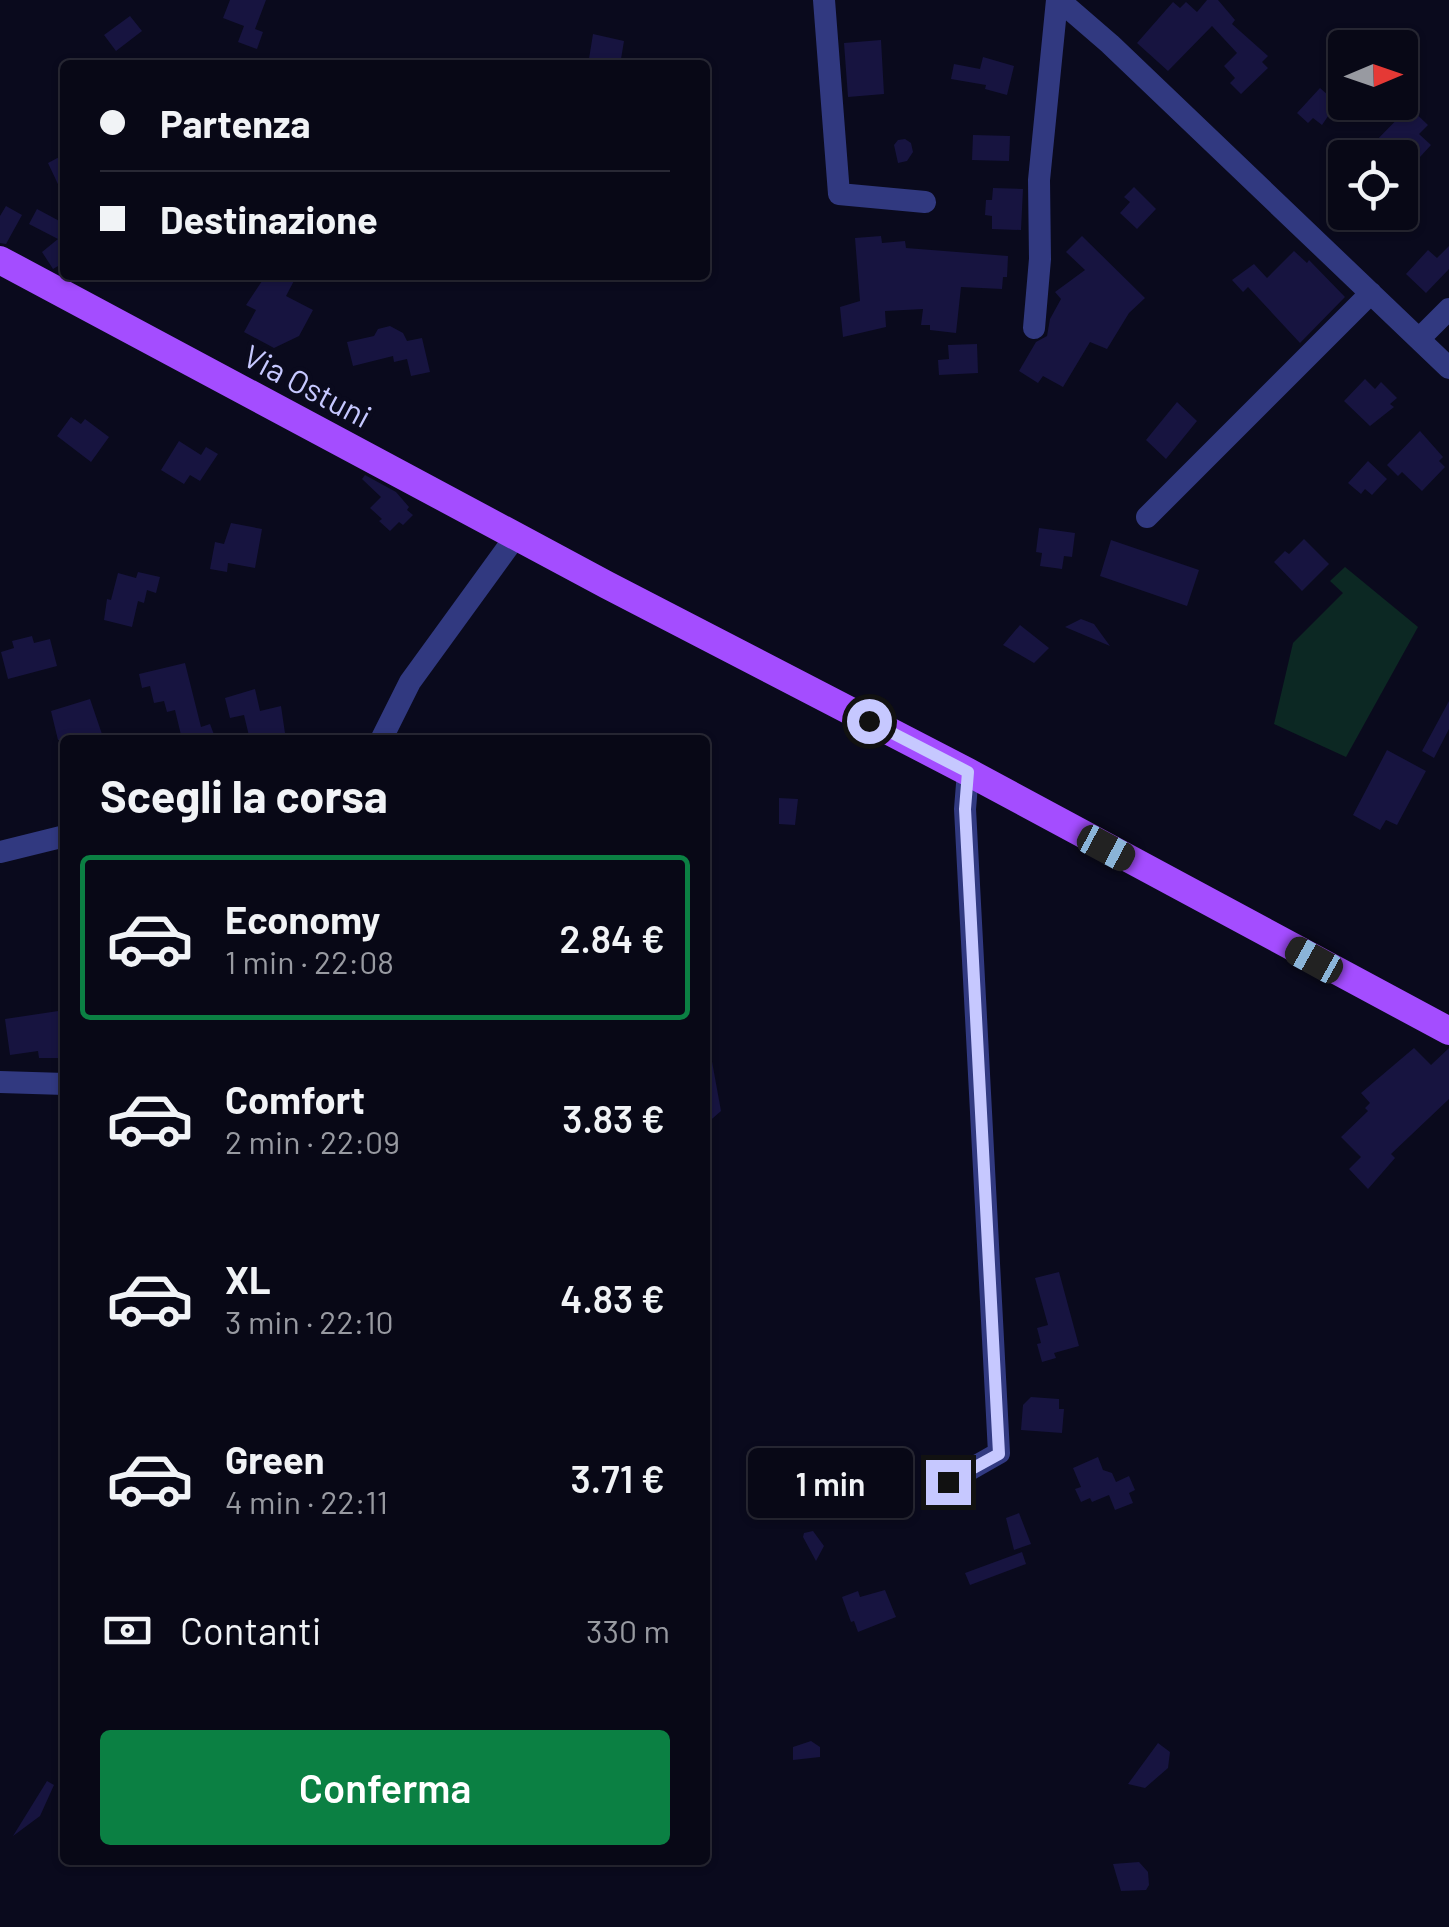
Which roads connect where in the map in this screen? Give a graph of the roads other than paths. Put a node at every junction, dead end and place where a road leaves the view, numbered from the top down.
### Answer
1 (824, 0) edge
2 (1058, 0) edge
3 (925, 202) dead end
4 (0, 260) edge
5 (1371, 294) junction
6 (1449, 309) edge
7 (1034, 328) dead end
8 (1418, 339) junction
9 (1449, 368) edge
10 (1147, 517) dead end
11 (516, 536) junction
12 (384, 735) edge
13 (968, 772) junction
14 (60, 837) edge
15 (0, 852) edge
16 (1449, 1032) edge
17 (0, 1082) edge
18 (60, 1084) edge
19 (948, 1482) dead end

1 - 3 street
2 - 5 street
2 - 7 street
4 - 11 main road, Via Ostuni
5 - 8 street
5 - 10 street
6 - 8 street
8 - 9 street
11 - 12 street
11 - 13 main road, Via Ostuni
13 - 16 main road, Via Ostuni
13 - 19 street
14 - 15 street
17 - 18 street

